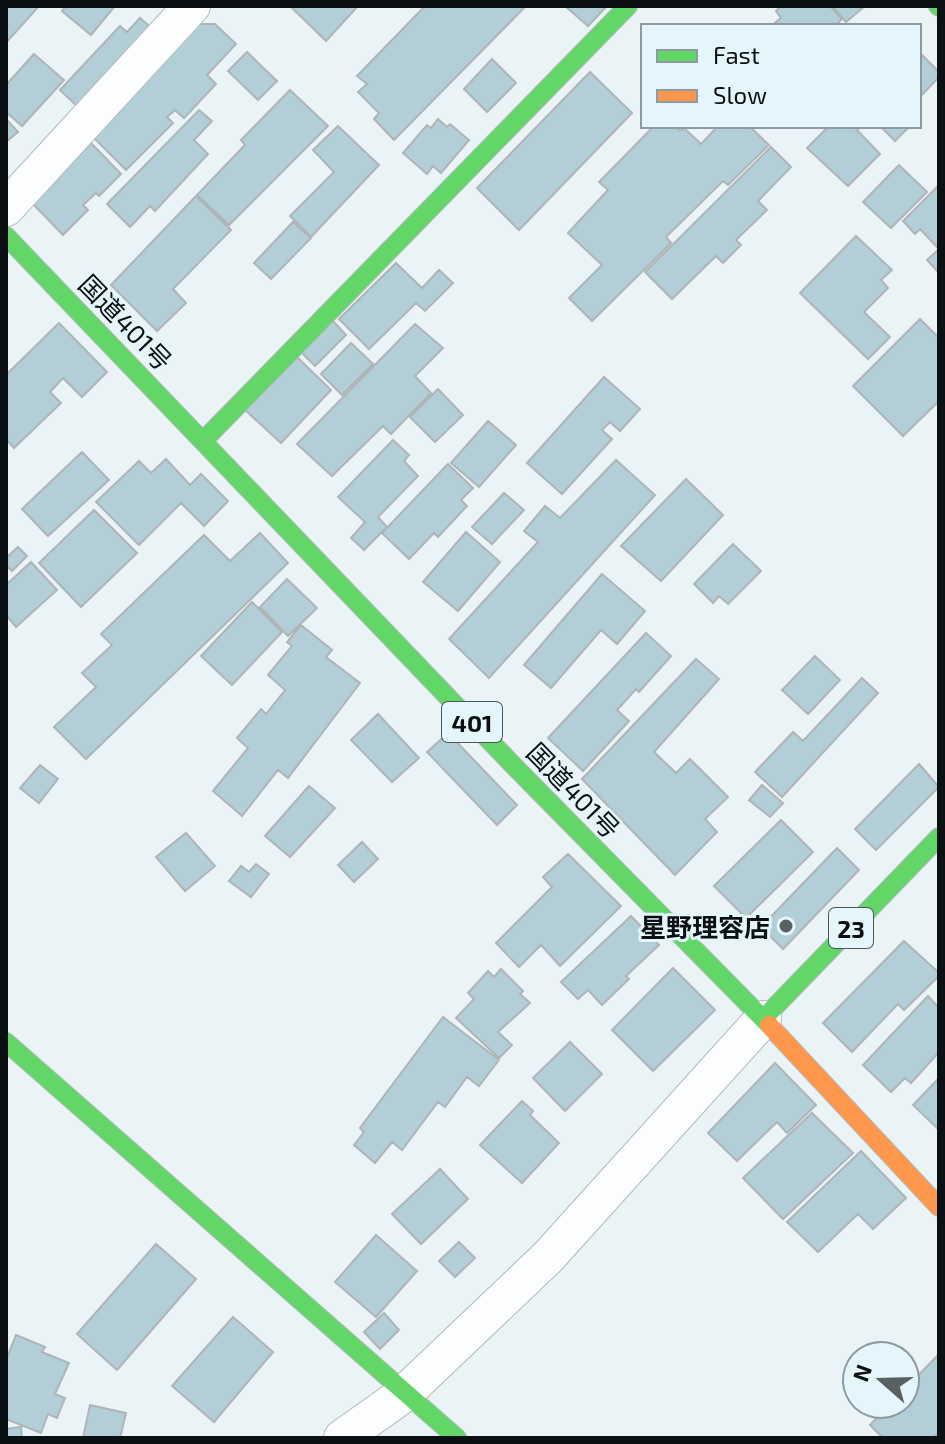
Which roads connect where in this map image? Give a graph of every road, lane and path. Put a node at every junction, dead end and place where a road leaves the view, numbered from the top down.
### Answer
1 (192, 6) edge
2 (628, 6) edge
3 (6, 208) edge
4 (6, 236) edge
5 (204, 440) junction
6 (939, 837) edge
7 (763, 1019) junction
8 (6, 1042) edge
9 (939, 1207) edge
10 (404, 1394) junction
11 (342, 1438) edge
12 (457, 1438) edge

1 - 3 street
2 - 5 main road
4 - 5 main road, 国道401号 / 401
5 - 7 main road, 国道401号 / 401
6 - 7 main road, 23
7 - 9 main road, 国道401号 / 401
7 - 10 street
8 - 10 main road
10 - 11 street
10 - 12 main road

